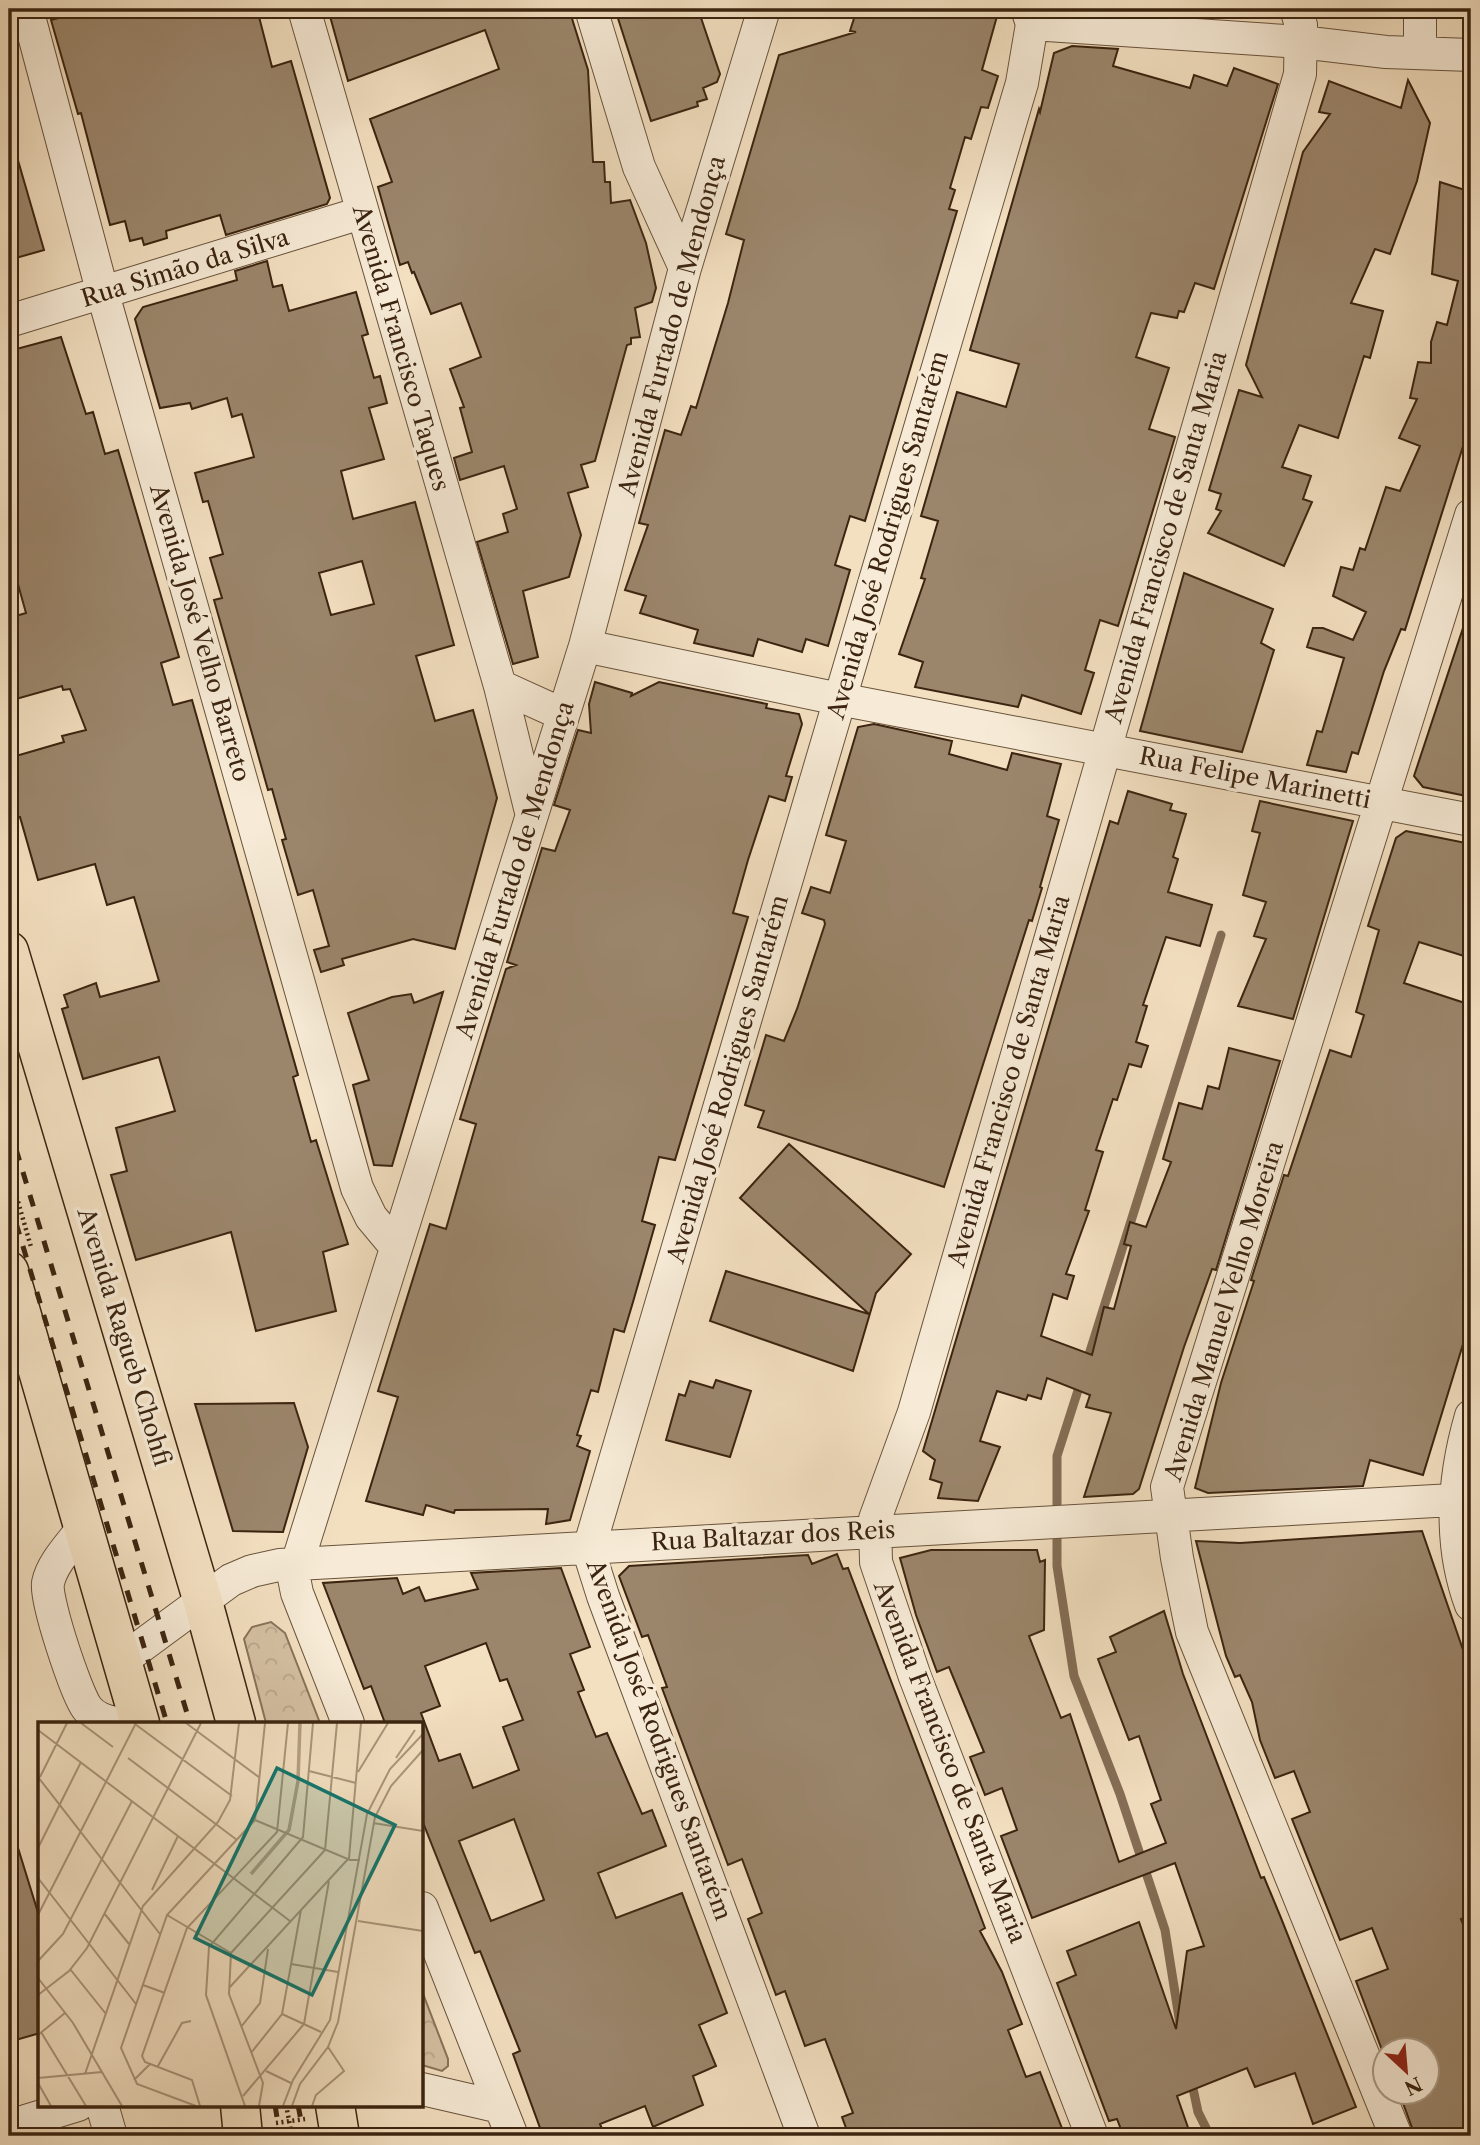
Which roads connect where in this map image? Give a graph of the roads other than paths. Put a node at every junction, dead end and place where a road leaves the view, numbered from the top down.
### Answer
1 (27, 9) edge
2 (304, 9) edge
3 (591, 9) edge
4 (764, 9) edge
5 (1296, 9) edge
6 (1420, 9) edge
7 (1030, 16) edge
8 (1301, 42) junction
9 (1420, 51) junction
10 (1471, 55) edge
11 (361, 213) junction
12 (685, 268) junction
13 (103, 294) junction
14 (9, 320) edge
15 (1471, 514) edge
16 (585, 646) junction
17 (500, 686) junction
18 (839, 699) junction
19 (565, 708) junction
20 (1104, 748) junction
21 (1383, 803) junction
22 (531, 813) junction
23 (1471, 820) edge
24 (9, 951) edge
25 (396, 1247) junction
26 (9, 1271) edge
27 (1471, 1416) edge
28 (1453, 1500) junction
29 (1170, 1515) junction
30 (83, 1528) junction
31 (875, 1530) junction
32 (590, 1545) junction
33 (297, 1564) junction
34 (203, 1602) junction
35 (1471, 1605) edge
36 (121, 1661) junction
37 (113, 1722) edge
38 (140, 1722) edge
39 (236, 1722) edge
40 (348, 1722) edge
41 (424, 1913) edge
42 (424, 2089) edge
43 (75, 2106) edge
44 (102, 2106) edge
45 (500, 2107) junction
46 (9, 2126) edge
47 (111, 2136) edge
48 (512, 2136) edge
49 (804, 2136) edge
50 (1092, 2136) edge
51 (1396, 2136) edge

1 - 13 street, Avenida José Velho Barreto
2 - 11 street, Avenida Francisco Taques
3 - 12 street
4 - 12 street, Avenida Furtado de Mendonça
5 - 8 street, Avenida Francisco de Santa Maria
6 - 9 street
7 - 8 street
7 - 18 street, Avenida José Rodrigues Santarém
8 - 9 street
8 - 20 street, Avenida Francisco de Santa Maria
9 - 10 street
11 - 13 street, Rua Simão da Silva
11 - 17 street, Avenida Francisco Taques
12 - 16 street, Avenida Furtado de Mendonça
13 - 14 street, Rua Simão da Silva
13 - 25 street, Avenida José Velho Barreto
15 - 21 street, Avenida Manuel Velho Moreira
16 - 18 street, Rua Felipe Marinetti
16 - 19 street, Avenida Furtado de Mendonça
17 - 19 street
17 - 22 street, Avenida Francisco Taques
18 - 20 street, Rua Felipe Marinetti
18 - 32 street, Avenida José Rodrigues Santarém
19 - 22 street, Avenida Furtado de Mendonça
20 - 21 street, Rua Felipe Marinetti
20 - 31 street, Avenida Francisco de Santa Maria
21 - 23 street, Rua Felipe Marinetti
21 - 29 street, Avenida Manuel Velho Moreira
22 - 25 street, Avenida Furtado de Mendonça
24 - 34 highway, Avenida Ragueb Chohfi
25 - 33 street, Avenida Furtado de Mendonça
26 - 30 highway
27 - 28 street
28 - 29 street, Rua Baltazar dos Reis
28 - 35 street
29 - 31 street, Rua Baltazar dos Reis
29 - 51 street, Avenida Manuel Velho Moreira
30 - 36 highway
30 - 37 street
31 - 32 street, Rua Baltazar dos Reis
31 - 50 street, Avenida Francisco de Santa Maria
32 - 33 street, Rua Baltazar dos Reis
32 - 49 street, Avenida José Rodrigues Santarém
33 - 34 street, Rua Baltazar dos Reis
33 - 40 street, Avenida Furtado de Mendonça
34 - 36 street, Rua Baltazar dos Reis
34 - 39 highway, Avenida Ragueb Chohfi
36 - 38 highway
41 - 45 street
42 - 45 street
43 - 46 street
44 - 47 street
45 - 48 street

